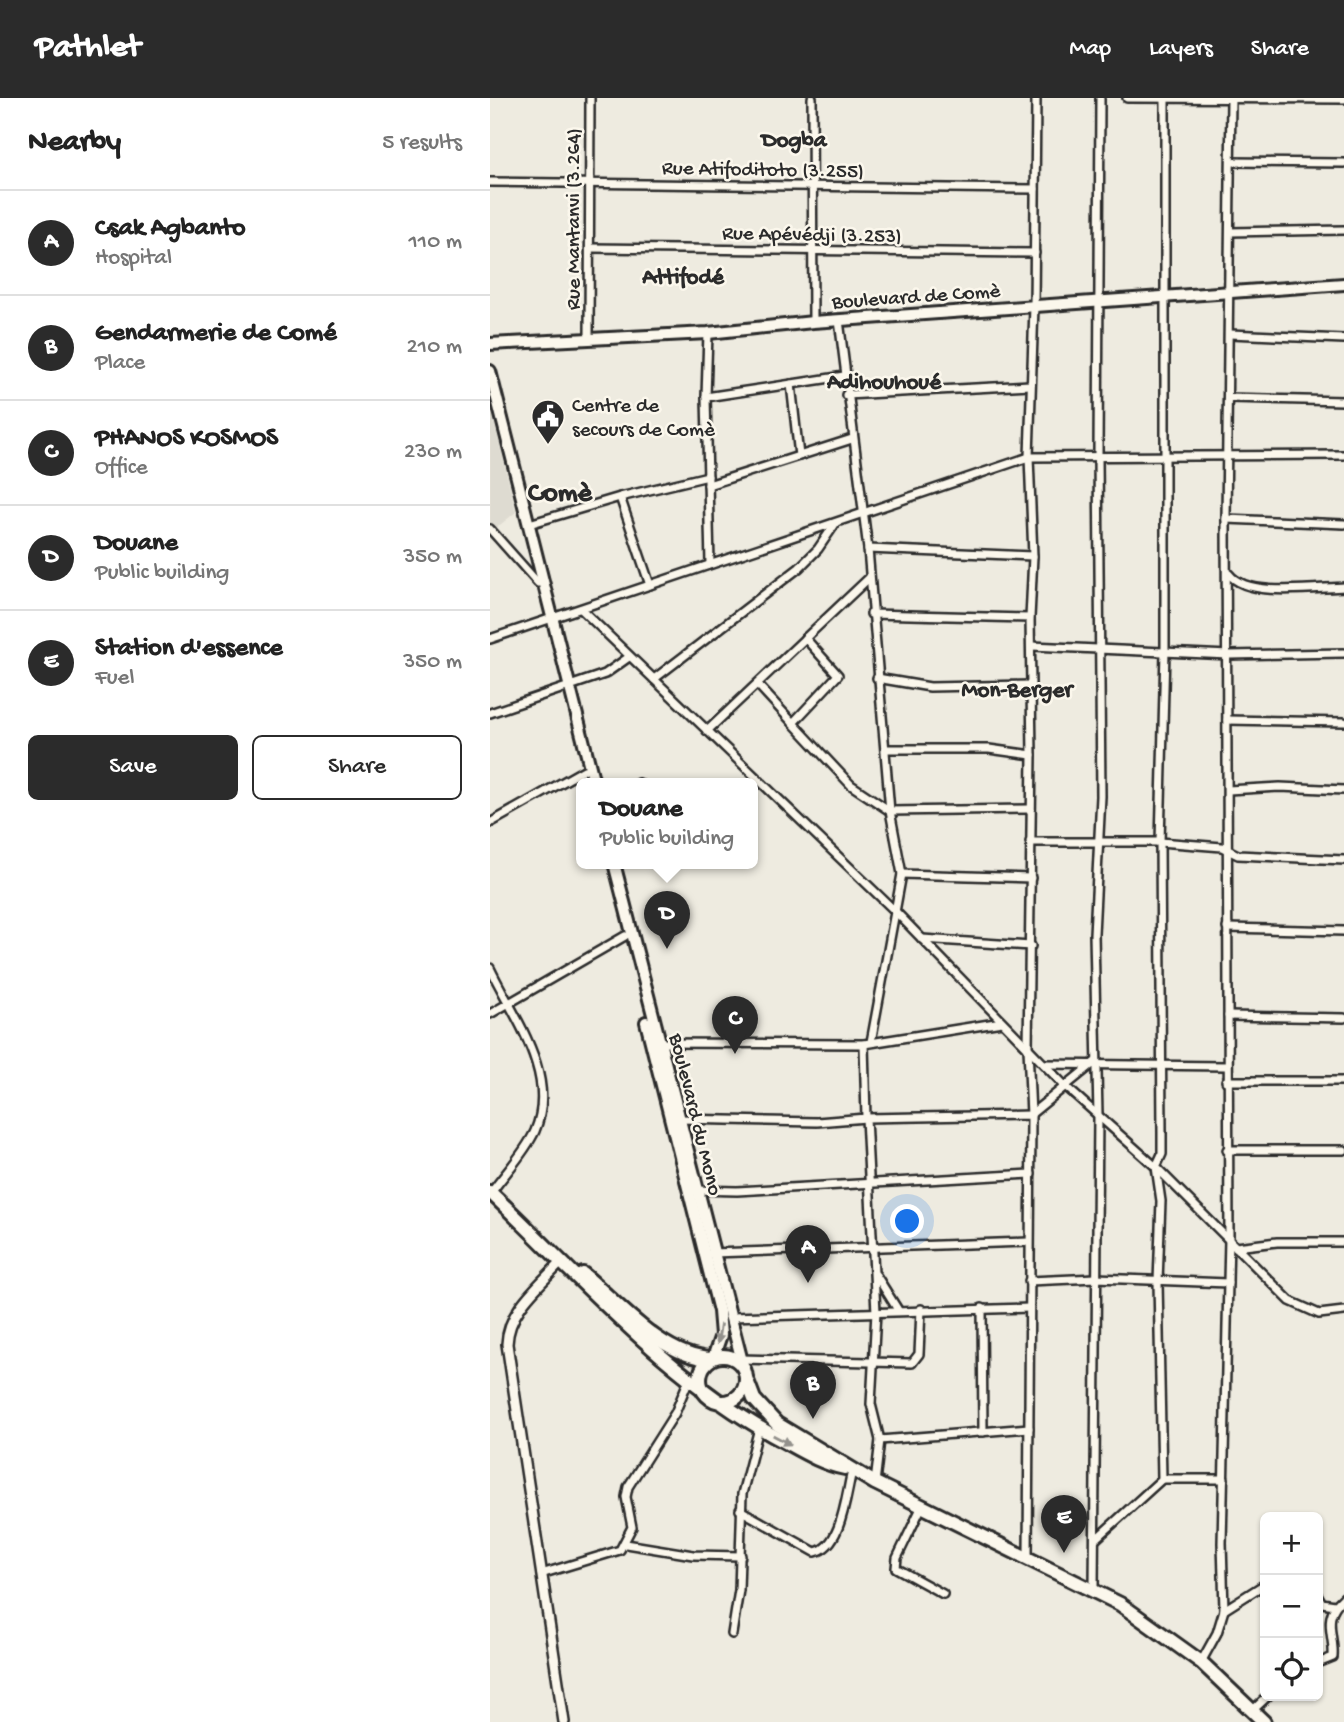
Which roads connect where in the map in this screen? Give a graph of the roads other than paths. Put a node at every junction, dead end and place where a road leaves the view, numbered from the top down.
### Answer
1 (590, 98) edge
2 (812, 98) edge
3 (1036, 98) edge
4 (1100, 98) edge
5 (1127, 98) edge
6 (1165, 98) edge
7 (1231, 98) edge
8 (1344, 99) edge
9 (1231, 162) junction
10 (1344, 163) edge
11 (490, 183) edge
12 (590, 184) junction
13 (812, 186) junction
14 (1035, 189) junction
15 (1344, 230) edge
16 (1230, 232) junction
17 (590, 248) junction
18 (811, 250) junction
19 (1035, 253) junction
20 (1344, 284) edge
21 (1230, 293) junction
22 (1164, 298) junction
23 (1099, 302) junction
24 (1034, 306) junction
25 (839, 320) junction
26 (813, 322) junction
27 (708, 333) junction
28 (1230, 334) junction
29 (1344, 339) edge
30 (589, 340) junction
31 (490, 344) edge
32 (490, 371) edge
33 (844, 376) junction
34 (790, 384) junction
35 (1030, 385) junction
36 (490, 391) edge
37 (846, 395) junction
38 (706, 397) junction
39 (1228, 398) junction
40 (1344, 401) edge
41 (852, 439) junction
42 (1164, 454) junction
43 (1228, 455) junction
44 (1344, 455) edge
45 (799, 456) junction
46 (1098, 456) junction
47 (1029, 457) junction
48 (708, 476) junction
49 (708, 485) junction
50 (620, 497) junction
51 (862, 515) junction
52 (1226, 519) junction
53 (836, 523) junction
54 (529, 524) junction
55 (1344, 524) edge
56 (490, 529) edge
57 (868, 549) junction
58 (1034, 556) junction
59 (710, 564) junction
60 (1228, 573) junction
61 (869, 578) junction
62 (538, 583) junction
63 (650, 584) junction
64 (1344, 587) edge
65 (581, 609) junction
66 (871, 614) junction
67 (548, 617) junction
68 (1030, 618) junction
69 (805, 638) junction
70 (490, 639) edge
71 (1032, 646) junction
72 (1100, 649) junction
73 (1165, 651) junction
74 (1344, 653) edge
75 (1229, 655) junction
76 (629, 657) junction
77 (877, 678) junction
78 (654, 679) junction
79 (758, 685) junction
80 (1030, 685) junction
81 (566, 686) junction
82 (490, 713) edge
83 (1227, 720) junction
84 (1344, 722) edge
85 (793, 723) junction
86 (708, 731) junction
87 (887, 749) junction
88 (1032, 755) junction
89 (584, 770) junction
90 (586, 778) edge
91 (593, 778) edge
92 (757, 778) edge
93 (758, 779) edge
94 (1228, 790) junction
95 (1344, 790) edge
96 (1030, 809) junction
97 (890, 811) junction
98 (490, 823) edge
99 (1098, 841) junction
100 (1030, 842) junction
101 (1160, 842) junction
102 (1228, 849) junction
103 (1344, 860) edge
104 (608, 869) edge
105 (615, 869) edge
106 (902, 874) junction
107 (1031, 878) junction
108 (897, 913) junction
109 (1227, 928) junction
110 (1344, 931) edge
111 (625, 936) junction
112 (922, 939) junction
113 (1031, 946) junction
114 (490, 968) edge
115 (507, 1004) junction
116 (490, 1014) edge
117 (1228, 1016) junction
118 (1344, 1018) edge
119 (1002, 1021) junction
120 (655, 1043) junction
121 (867, 1043) junction
122 (1028, 1048) junction
123 (1096, 1062) junction
124 (1044, 1064) junction
125 (1161, 1064) junction
126 (1226, 1066) junction
127 (1226, 1081) junction
128 (1344, 1081) edge
129 (1065, 1085) junction
130 (1031, 1115) junction
131 (1098, 1115) junction
132 (866, 1118) junction
133 (674, 1119) junction
134 (1227, 1150) junction
135 (1344, 1150) edge
136 (1156, 1167) junction
137 (1031, 1174) junction
138 (869, 1183) junction
139 (692, 1190) junction
140 (491, 1193) edge
141 (1229, 1238) junction
142 (541, 1242) junction
143 (1029, 1242) junction
144 (1344, 1242) edge
145 (873, 1247) junction
146 (1236, 1247) junction
147 (709, 1252) junction
148 (560, 1263) junction
149 (875, 1273) junction
150 (1096, 1278) junction
151 (1029, 1281) junction
152 (1158, 1282) junction
153 (1228, 1283) junction
154 (982, 1308) junction
155 (1029, 1308) junction
156 (920, 1309) junction
157 (898, 1310) junction
158 (1344, 1311) edge
159 (876, 1312) junction
160 (731, 1317) junction
161 (712, 1358) junction
162 (740, 1359) junction
163 (873, 1364) junction
164 (746, 1375) junction
165 (689, 1379) junction
166 (709, 1397) junction
167 (759, 1428) junction
168 (1029, 1428) junction
169 (983, 1432) junction
170 (880, 1440) junction
171 (850, 1470) junction
172 (1162, 1479) junction
173 (1224, 1479) junction
174 (875, 1483) junction
175 (922, 1506) junction
176 (740, 1510) junction
177 (1095, 1540) junction
178 (625, 1544) junction
179 (741, 1556) junction
180 (1028, 1558) junction
181 (541, 1574) junction
182 (1260, 1587) edge
183 (1094, 1588) junction
184 (943, 1594) dead end
185 (1344, 1597) edge
186 (1323, 1603) edge
187 (1335, 1605) junction
188 (1224, 1610) junction
189 (732, 1634) dead end
190 (1323, 1661) edge
191 (1200, 1662) junction
192 (1262, 1701) edge
193 (1252, 1710) junction
194 (565, 1722) edge
195 (1264, 1722) edge

1 - 12 street, Rue Mantanvi (3.264)
2 - 13 street
3 - 14 street
4 - 23 street
5 - 6 street
6 - 7 street
6 - 22 street
7 - 8 street
7 - 9 street
9 - 10 street
9 - 16 street
11 - 12 street, Rue Atifoditoto (3.255)
12 - 13 street, Rue Atifoditoto (3.255)
12 - 17 street, Rue Mantanvi (3.264)
13 - 14 street, Rue Atifoditoto (3.255)
13 - 18 street
14 - 19 street
15 - 16 street
16 - 21 street
17 - 18 street, Rue Apévédji (3.253)
17 - 30 street, Rue Mantanvi (3.264)
18 - 19 street, Rue Apévédji (3.253)
18 - 26 street
19 - 24 street
20 - 21 main road, Boulevard de Comè
21 - 22 main road, Boulevard de Comè
21 - 28 street
22 - 23 main road, Boulevard de Comè
22 - 42 street
23 - 24 main road, Boulevard de Comè
23 - 46 street
24 - 25 main road, Boulevard de Comè
24 - 35 street
25 - 26 main road, Boulevard de Comè
25 - 33 street
26 - 27 main road, Boulevard de Comè
27 - 30 main road, Boulevard de Comè
27 - 38 street
28 - 29 street
28 - 39 street
30 - 31 main road, Boulevard de Comè
32 - 54 main road
33 - 34 street
33 - 37 street
34 - 38 street
34 - 45 street
35 - 37 street
35 - 47 street
36 - 62 main road
37 - 41 street
38 - 48 street
39 - 40 street
39 - 43 street
41 - 45 street
41 - 51 street
42 - 43 street
42 - 46 street
42 - 73 street
43 - 44 street
43 - 52 street
45 - 49 street
46 - 47 street
46 - 72 street
47 - 51 street
47 - 58 street
48 - 49 street
48 - 50 street
49 - 59 street
50 - 54 street
50 - 63 street
51 - 53 street
51 - 57 street
52 - 55 street
52 - 60 street
53 - 59 street
53 - 78 street
54 - 67 main road
56 - 62 street
57 - 58 street
57 - 61 street
58 - 68 street
59 - 63 street
60 - 64 street
60 - 75 street
61 - 66 street
61 - 69 street
62 - 67 main road
63 - 65 street
65 - 67 street
65 - 76 street
66 - 68 street
66 - 77 street
67 - 70 street
67 - 81 main road
68 - 71 street
69 - 79 street
69 - 85 street
71 - 72 street
71 - 80 street
72 - 73 street
72 - 99 street
73 - 75 street
73 - 101 street
74 - 75 street
75 - 83 street
76 - 78 street
76 - 81 street
77 - 80 street
77 - 87 street
78 - 86 street
79 - 85 street
79 - 86 street
80 - 88 street
81 - 82 street
81 - 89 main road
81 - 91 main road
83 - 84 street
83 - 94 street
85 - 97 street
86 - 92 street
87 - 88 street
87 - 97 street
88 - 96 street
89 - 90 main road
89 - 98 street
93 - 108 street
94 - 95 street
94 - 102 street
96 - 97 street
96 - 100 street
97 - 106 street
99 - 100 street
99 - 101 street
99 - 123 street
100 - 107 street
101 - 102 street
101 - 125 street
102 - 103 street
102 - 109 street
104 - 111 main road, Boulevard du Mono
105 - 120 main road, Boulevard du Mono
106 - 107 street
106 - 108 street
107 - 113 street
108 - 112 street
108 - 121 street
109 - 110 street
109 - 117 street
111 - 115 street
111 - 120 main road, Boulevard du Mono
112 - 113 street
112 - 119 street
113 - 122 street
114 - 115 street
115 - 116 street
115 - 140 street
117 - 118 street
117 - 126 street
119 - 121 street
119 - 122 street
120 - 121 street
120 - 133 main road, Boulevard du Mono
121 - 132 street
122 - 124 street
122 - 130 street
123 - 124 street
123 - 125 street
123 - 129 street
123 - 131 street
124 - 129 street
125 - 126 street
125 - 136 street
126 - 127 street
127 - 128 street
127 - 134 street
129 - 130 street
129 - 131 street
130 - 132 street
130 - 137 street
131 - 136 street
131 - 150 street
132 - 133 street
132 - 138 street
133 - 139 main road, Boulevard du Mono
134 - 135 street
134 - 141 street
136 - 141 street
136 - 152 street
137 - 138 street
137 - 143 street
138 - 139 street
138 - 145 street
139 - 147 main road, Boulevard du Mono
140 - 142 highway
141 - 146 street
141 - 153 street
142 - 148 highway
142 - 161 highway
143 - 145 street
143 - 151 street
144 - 146 street
145 - 147 street
145 - 149 street
146 - 158 street
147 - 160 main road, Boulevard du Mono
147 -> 161 main road, Boulevard du Mono
148 - 165 highway
148 - 181 street
149 - 157 street
149 - 159 street
150 - 151 street
150 - 152 street
150 - 177 street
151 - 155 street
152 - 153 street
152 - 172 street
153 - 173 street
154 - 155 street
154 - 156 street
154 - 169 street
155 - 168 street
156 - 157 street
156 - 163 street
157 - 159 street
159 - 160 street
159 - 163 street
160 - 162 main road, Boulevard du Mono
161 - 164 highway
161 - 166 highway
162 - 163 street
162 - 164 main road, Boulevard du Mono
163 - 170 street
164 - 166 highway
164 - 171 highway
165 - 166 highway
165 - 178 street
166 - 167 highway
167 -> 171 highway
167 - 176 street
168 - 169 street
168 - 180 street
169 - 170 street
170 - 174 street
171 - 174 highway
171 - 176 street
172 - 173 street
172 - 177 street
173 - 188 street
174 - 175 highway
175 - 180 highway
175 - 184 street
176 - 179 street
177 - 183 street
178 - 179 street
178 - 181 street
179 - 189 street
180 - 183 highway
181 - 194 street
182 - 188 street
183 - 191 highway
185 - 187 street
186 - 187 street
187 - 190 street
188 - 191 street
191 - 193 highway
192 - 193 street
193 - 195 highway

